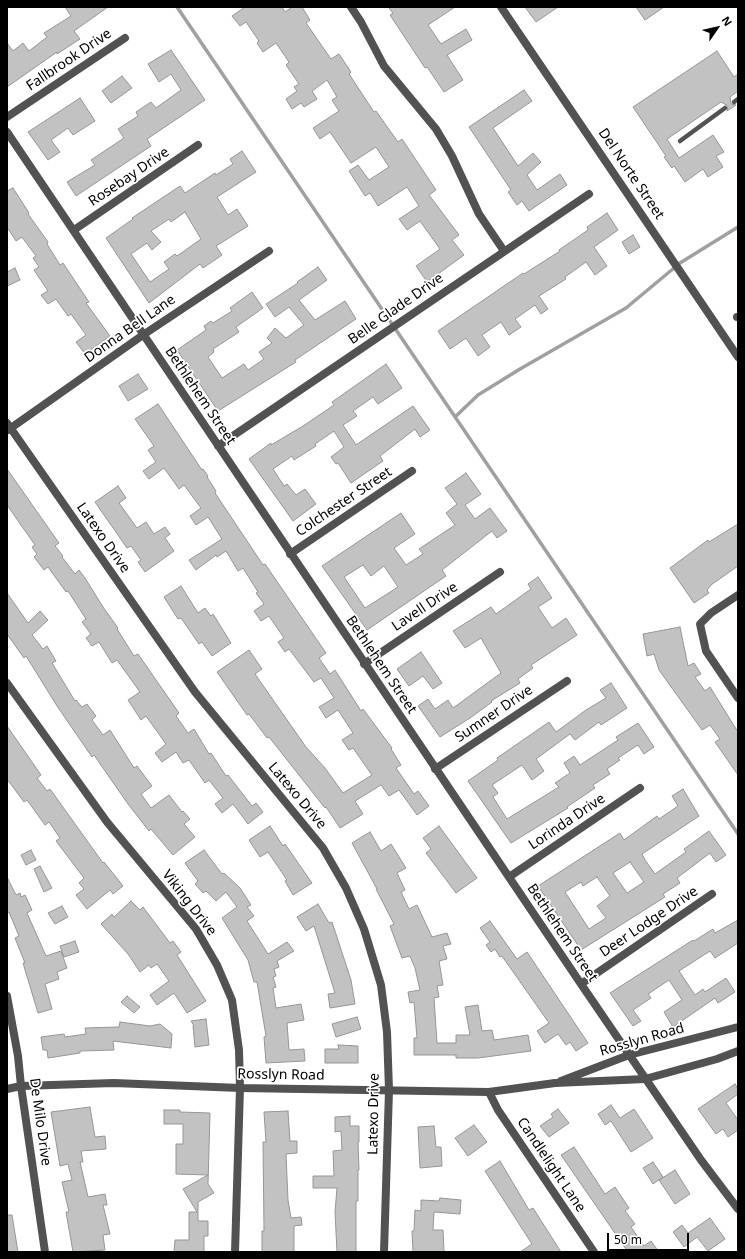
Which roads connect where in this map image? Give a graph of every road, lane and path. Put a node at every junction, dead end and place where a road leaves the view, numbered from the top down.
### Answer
1 (351, 7) edge
2 (501, 7) edge
3 (125, 38) dead end
4 (725, 108) dead end
5 (7, 117) edge
6 (7, 132) edge
7 (680, 141) dead end
8 (198, 145) dead end
9 (589, 194) dead end
10 (74, 230) junction
11 (268, 251) dead end
12 (504, 251) junction
13 (143, 335) junction
14 (738, 357) edge
15 (8, 427) edge
16 (218, 446) junction
17 (412, 471) dead end
18 (290, 554) junction
19 (500, 572) dead end
20 (738, 595) edge
21 (364, 664) junction
22 (567, 681) dead end
23 (7, 683) edge
24 (738, 698) edge
25 (435, 768) junction
26 (640, 788) dead end
27 (509, 877) junction
28 (712, 894) dead end
29 (581, 984) junction
30 (7, 996) edge
31 (738, 1027) edge
32 (738, 1051) edge
33 (629, 1055) junction
34 (645, 1079) junction
35 (555, 1084) junction
36 (21, 1086) junction
37 (7, 1088) edge
38 (240, 1088) junction
39 (389, 1090) junction
40 (489, 1092) junction
41 (738, 1209) edge
42 (45, 1252) edge
43 (235, 1252) edge
44 (384, 1252) edge
45 (594, 1252) edge

1 - 12 street
2 - 14 street, Del Norte Street
3 - 5 street, Fallbrook Drive
4 - 7 lane
6 - 10 street, Bethlehem Street
8 - 10 street, Rosebay Drive
9 - 12 street, Belle Glade Drive
10 - 13 street, Bethlehem Street
11 - 13 street, Donna Bell Lane
12 - 16 street, Belle Glade Drive
13 - 15 street, Donna Bell Lane
13 - 16 street, Bethlehem Street
15 - 39 street, Latexo Drive
16 - 18 street, Bethlehem Street
17 - 18 street, Colchester Street
18 - 21 street, Bethlehem Street
19 - 21 street, Lavell Drive
20 - 24 street
21 - 25 street, Bethlehem Street
22 - 25 street, Sumner Drive
23 - 38 street, Viking Drive
25 - 27 street, Bethlehem Street
26 - 27 street, Lorinda Drive
27 - 29 street, Bethlehem Street
28 - 29 street, Deer Lodge Drive
29 - 33 street, Bethlehem Street
30 - 36 street, De Milo Drive
31 - 33 street, Rosslyn Road
32 - 34 street, Rosslyn Road
33 - 34 street, Bethlehem Street
33 - 35 street, Rosslyn Road
34 - 35 street, Rosslyn Road
34 - 41 street, Bethlehem Street
35 - 40 street, Rosslyn Road
36 - 37 street, Rosslyn Road
36 - 38 street, Rosslyn Road
36 - 42 street, De Milo Drive
38 - 39 street, Rosslyn Road
38 - 43 street, Viking Drive
39 - 40 street, Rosslyn Road
39 - 44 street, Latexo Drive
40 - 45 street, Candlelight Lane

